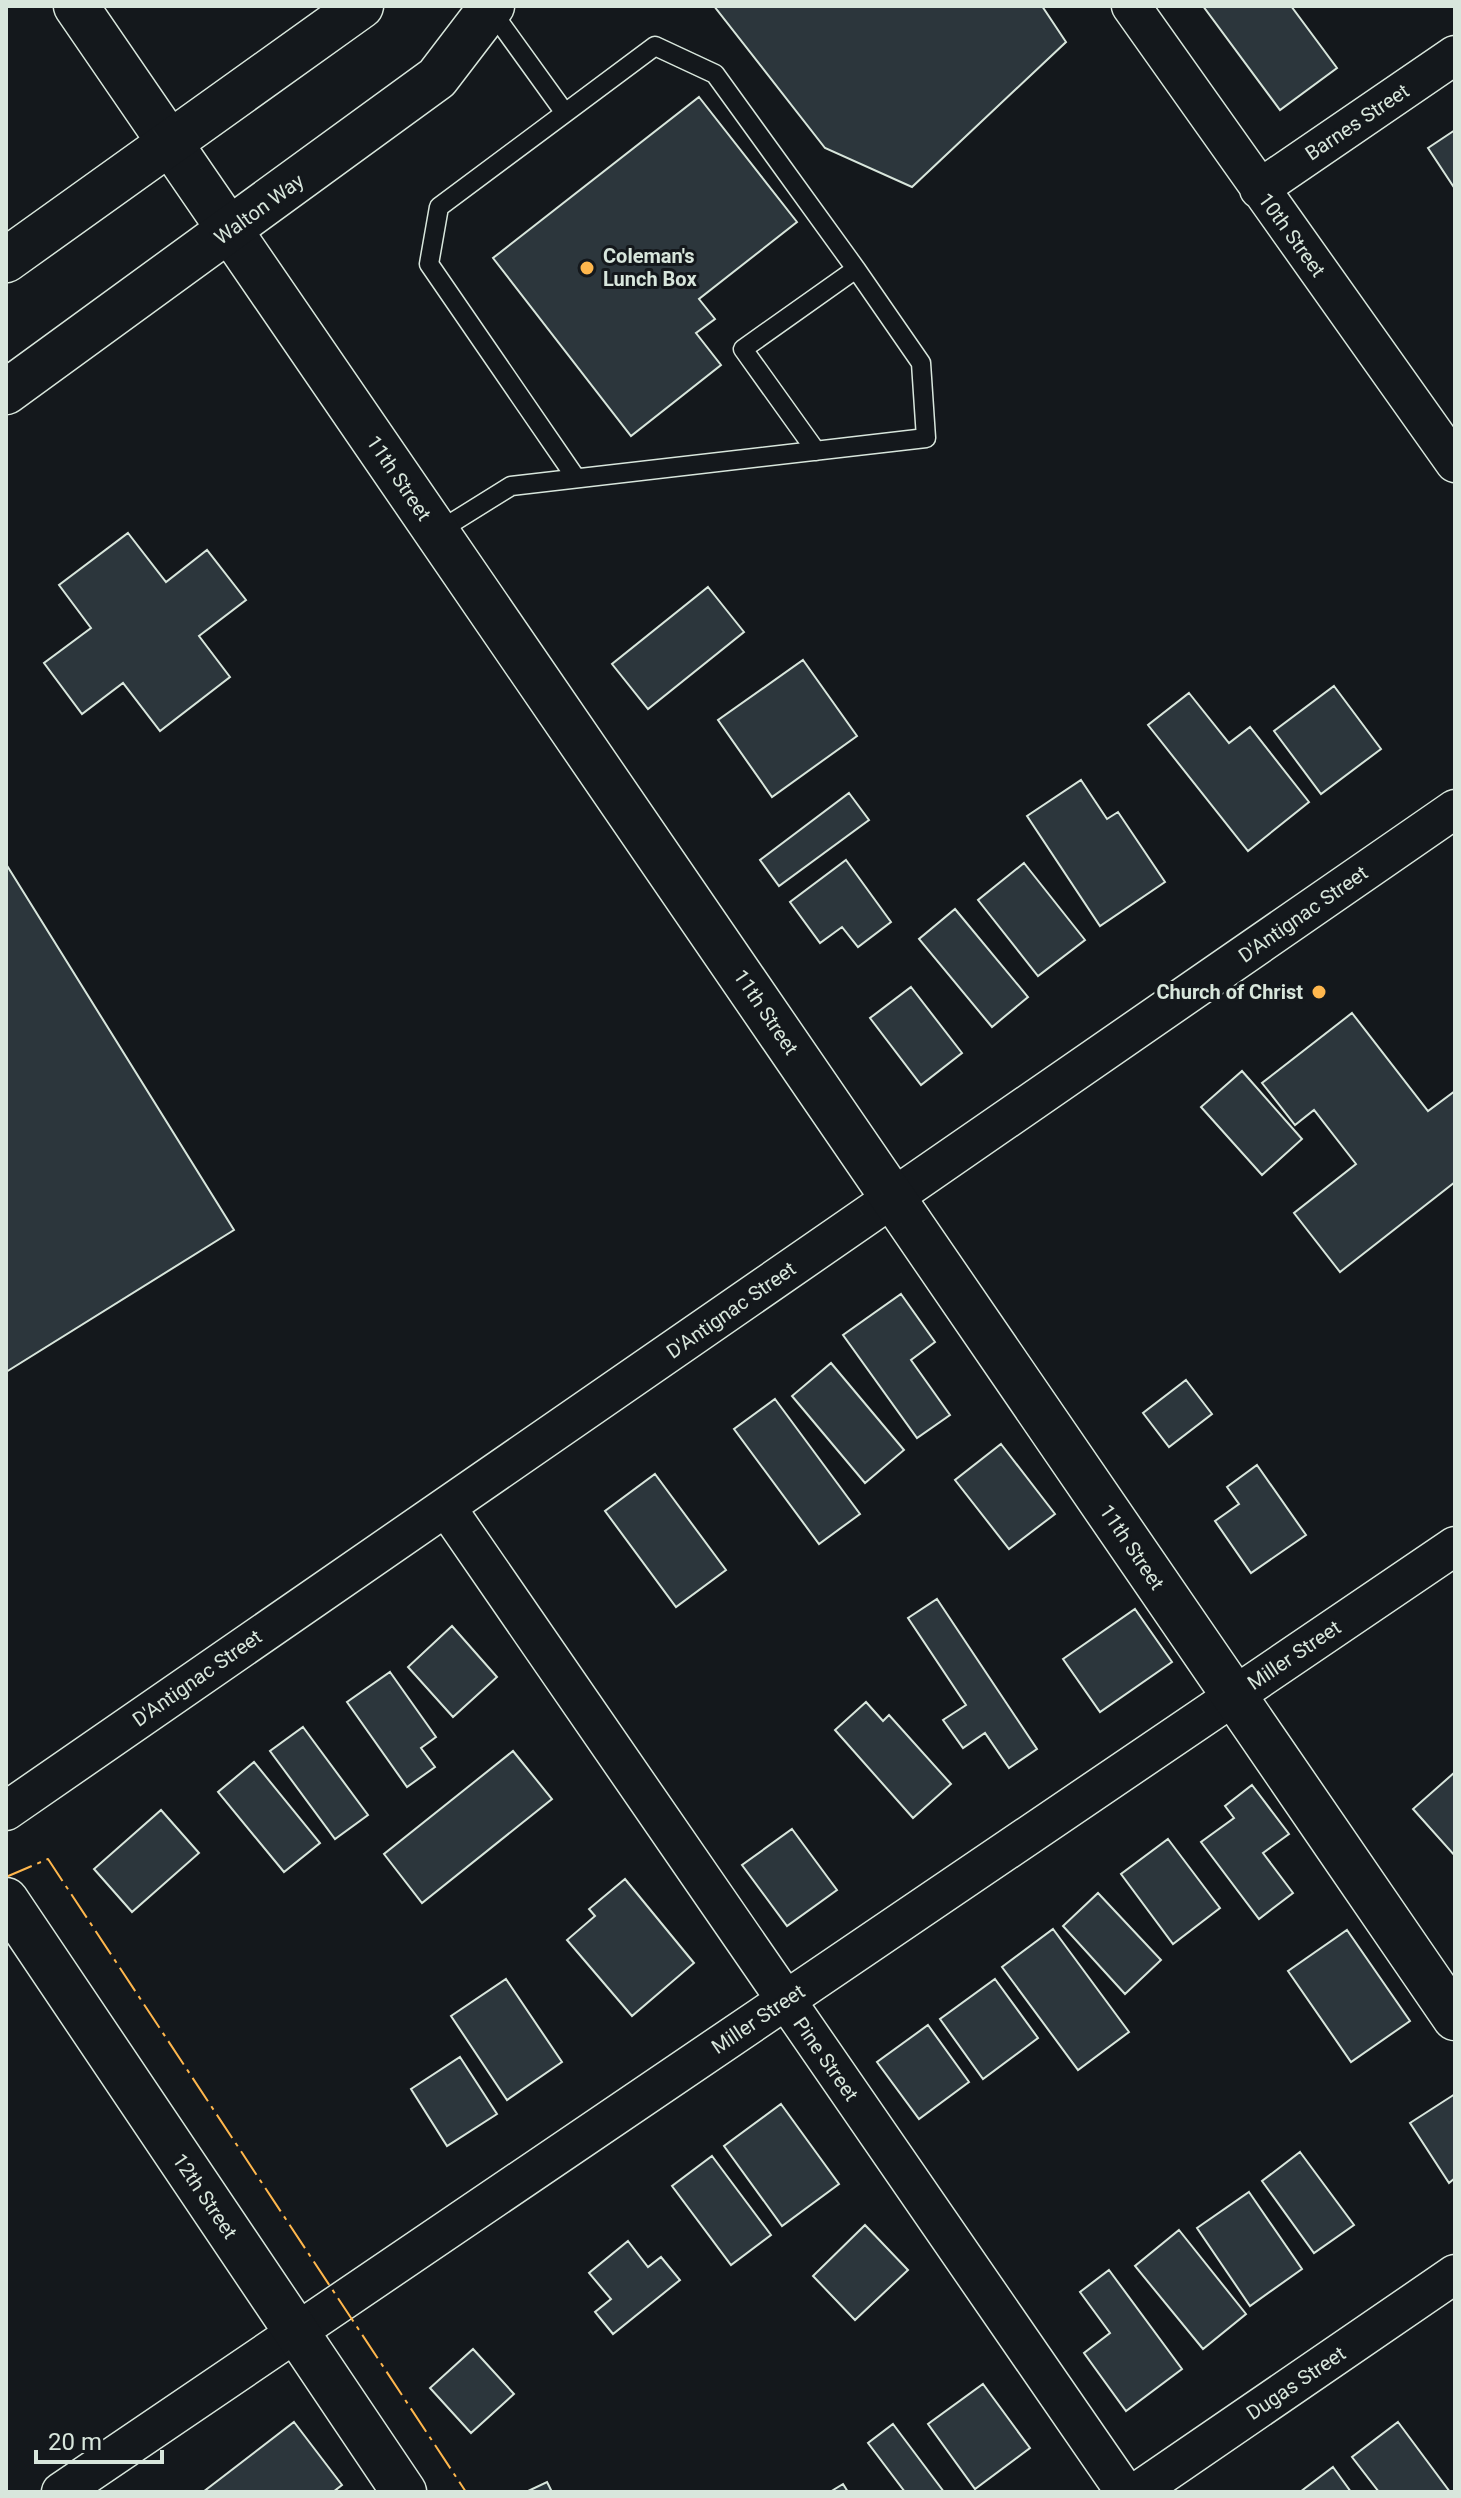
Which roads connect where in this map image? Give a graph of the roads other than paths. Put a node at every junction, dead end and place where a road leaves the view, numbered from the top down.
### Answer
1 (76, 6) edge
2 (361, 6) edge
3 (1131, 6) edge
4 (491, 8) edge
5 (1455, 55) edge
6 (565, 113) junction
7 (168, 141) junction
8 (1259, 189) junction
9 (230, 231) junction
10 (6, 260) edge
11 (856, 269) junction
12 (6, 392) edge
13 (816, 451) junction
14 (1455, 463) edge
15 (576, 478) junction
16 (437, 532) junction
17 (1455, 809) edge
18 (893, 1198) junction
19 (446, 1507) junction
20 (1455, 1546) edge
21 (1234, 1696) junction
22 (6, 1811) edge
23 (6, 1900) edge
24 (786, 2000) junction
25 (1455, 2018) edge
26 (1455, 2274) edge
27 (297, 2332) junction
28 (61, 2492) edge
29 (404, 2492) edge
30 (1125, 2492) edge
31 (1137, 2492) edge

1 - 7 main road, 11th Street
2 - 7 main road
3 - 8 street, 10th Street
4 - 6 lane
4 - 9 main road, Walton Way
5 - 8 street, Barnes Street
6 - 11 lane
6 - 15 lane
7 - 9 main road, 11th Street
7 - 10 main road
8 - 14 street, 10th Street
9 - 12 main road, Walton Way
9 - 16 main road, 11th Street
11 - 13 lane
11 - 13 lane
13 - 15 lane
15 - 16 lane
16 - 18 main road, 11th Street
17 - 18 street, D'Antignac Street
18 - 19 street, D'Antignac Street
18 - 21 main road, 11th Street
19 - 22 street, D'Antignac Street
19 - 24 street, Pine Street
20 - 21 street, Miller Street
21 - 24 street, Miller Street
21 - 25 main road, 11th Street
23 - 27 main road, 12th Street
24 - 27 street, Miller Street
24 - 30 street, Pine Street
26 - 31 street, Dugas Street
27 - 28 street, Miller Street
27 - 29 main road, 12th Street

